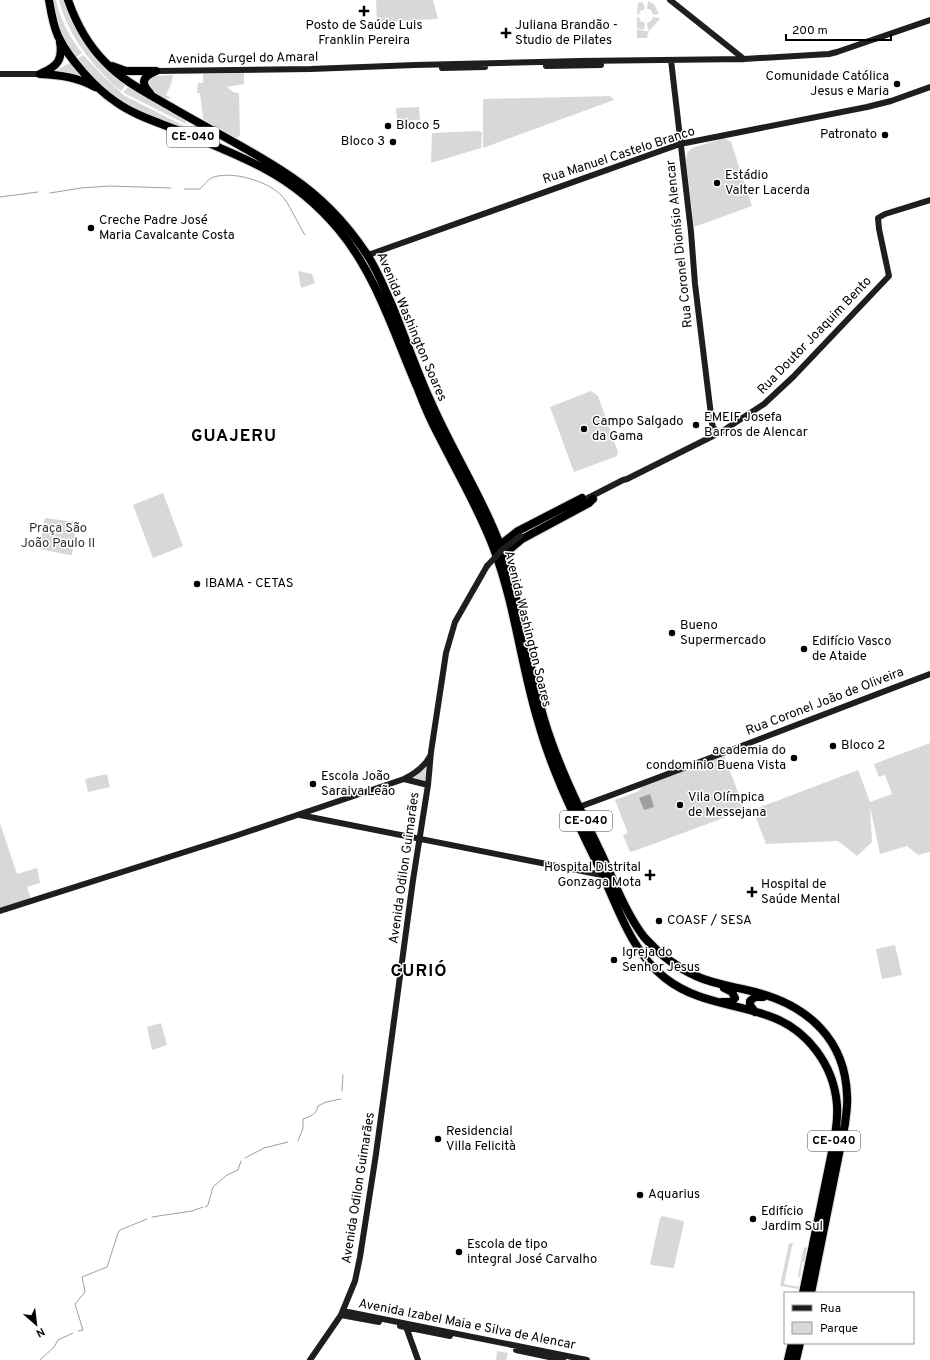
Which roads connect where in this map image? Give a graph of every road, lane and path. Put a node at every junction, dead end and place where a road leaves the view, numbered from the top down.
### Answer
1 (49, 0) edge
2 (68, 0) edge
3 (670, 0) edge
4 (930, 20) edge
5 (59, 37) junction
6 (744, 59) junction
7 (671, 60) junction
8 (106, 63) junction
9 (156, 71) junction
10 (50, 72) junction
11 (0, 74) edge
12 (40, 74) joint
13 (930, 87) edge
14 (103, 91) junction
15 (156, 99) junction
16 (680, 144) junction
17 (930, 200) edge
18 (368, 255) junction
19 (712, 426) junction
20 (721, 432) junction
21 (700, 442) junction
22 (628, 479) junction
23 (594, 499) junction
24 (582, 501) junction
25 (500, 545) junction
26 (504, 555) junction
27 (488, 566) joint
28 (930, 674) edge
29 (930, 677) edge
30 (728, 751) junction
31 (431, 752) junction
32 (404, 779) junction
33 (428, 785) junction
34 (579, 807) junction
35 (315, 809) junction
36 (298, 814) junction
37 (314, 817) junction
38 (420, 838) junction
39 (602, 875) junction
40 (0, 911) edge
41 (710, 981) junction
42 (770, 997) junction
43 (718, 1003) junction
44 (755, 1012) junction
45 (803, 1292) edge
46 (810, 1292) edge
47 (342, 1313) junction
48 (409, 1325) junction
49 (491, 1343) junction
50 (792, 1344) edge
51 (800, 1344) edge
52 (310, 1360) edge
53 (418, 1360) edge
54 (563, 1360) edge
55 (587, 1360) edge
56 (788, 1360) edge
57 (796, 1360) edge

1 - 5 highway, Avenida Washington Soares / CE-040
2 - 8 highway, Avenida Washington Soares / CE-040
3 - 6 street
4 - 6 street, Avenida Gurgel do Amaral
5 - 10 highway
5 - 14 highway, Avenida Washington Soares / CE-040
6 - 7 street, Avenida Gurgel do Amaral
7 - 9 street, Avenida Gurgel do Amaral
7 - 16 street, Rua Coronel Dionísio Alencar
8 - 9 highway
8 - 15 highway, Avenida Washington Soares / CE-040
9 - 15 highway
10 - 12 highway
10 - 14 highway
11 - 12 street
13 - 16 street, Rua Manuel Castelo Branco
14 - 39 highway, Avenida Washington Soares / CE-040
15 - 18 highway, Avenida Washington Soares / CE-040
16 - 18 street, Rua Manuel Castelo Branco
16 - 19 street, Rua Coronel Dionísio Alencar
17 - 20 street, Rua Doutor Joaquim Bento
18 - 25 highway, Avenida Washington Soares / CE-040
19 - 20 street
19 - 21 street
20 - 21 street, Rua Doutor Joaquim Bento
21 - 22 street, Rua Doutor Joaquim Bento
22 - 23 street, Rua Doutor Joaquim Bento
22 - 24 street, Rua Doutor Joaquim Bento
23 - 24 street, Rua Doutor Joaquim Bento
23 - 26 highway
24 - 25 highway
24 - 27 street, Rua Doutor Joaquim Bento, bridge
25 - 26 highway, Avenida Washington Soares / CE-040
26 - 34 highway, Avenida Washington Soares / CE-040
27 - 31 street, Avenida Odilon Guimarães
28 - 30 street, Rua Coronel João de Oliveira
29 - 30 street, Rua Coronel João de Oliveira
30 - 34 street, Rua Coronel João de Oliveira
31 - 32 street
31 - 33 street, Avenida Odilon Guimarães
32 - 33 street
32 - 35 street
33 - 38 street, Avenida Odilon Guimarães
34 - 41 highway, Avenida Washington Soares / CE-040
35 - 36 street
35 - 37 street
36 - 37 street
36 - 40 street
37 - 38 street
38 - 39 street
38 - 47 street, Avenida Odilon Guimarães
39 - 43 highway, Avenida Washington Soares / CE-040
41 - 42 highway, Avenida Washington Soares / CE-040
41 - 43 highway
42 - 44 highway
42 - 46 highway, Avenida Washington Soares / CE-040
43 - 44 highway, Avenida Washington Soares / CE-040
44 - 45 highway, Avenida Washington Soares / CE-040
47 - 48 street, Avenida Izabel Maia e Silva de Alencar
47 - 52 street, Avenida Odilon Guimarães
48 - 49 street, Avenida Izabel Maia e Silva de Alencar
48 - 53 street
49 - 54 street, Avenida Izabel Maia e Silva de Alencar
49 - 55 street, Avenida Izabel Maia e Silva de Alencar
50 - 56 highway
51 - 57 highway

